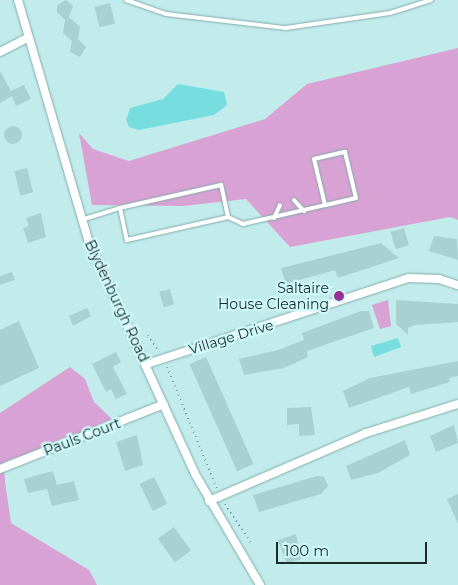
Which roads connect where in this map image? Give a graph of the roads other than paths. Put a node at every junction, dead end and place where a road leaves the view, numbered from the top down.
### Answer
1 (18, 0) edge
2 (126, 0) edge
3 (431, 0) edge
4 (28, 38) junction
5 (0, 52) edge
6 (294, 200) dead end
7 (280, 205) dead end
8 (325, 206) junction
9 (120, 208) junction
10 (304, 211) junction
11 (228, 217) junction
12 (274, 218) junction
13 (81, 220) junction
14 (458, 285) edge
15 (147, 364) junction
16 (164, 404) junction
17 (458, 404) edge
18 (0, 469) edge
19 (210, 501) junction
20 (260, 585) edge

1 - 4 street, Blydenburgh Road
2 - 3 lane
4 - 5 street
4 - 13 street, Blydenburgh Road
6 - 10 lane
7 - 12 lane
8 - 8 lane
8 - 10 lane
9 - 11 lane
9 - 11 lane
9 - 13 lane
10 - 12 lane
11 - 12 lane
13 - 15 street, Blydenburgh Road
14 - 15 street, Village Drive
15 - 16 street, Blydenburgh Road
16 - 18 street, Pauls Court
16 - 19 street, Blydenburgh Road
17 - 19 street
19 - 20 street, Blydenburgh Road

